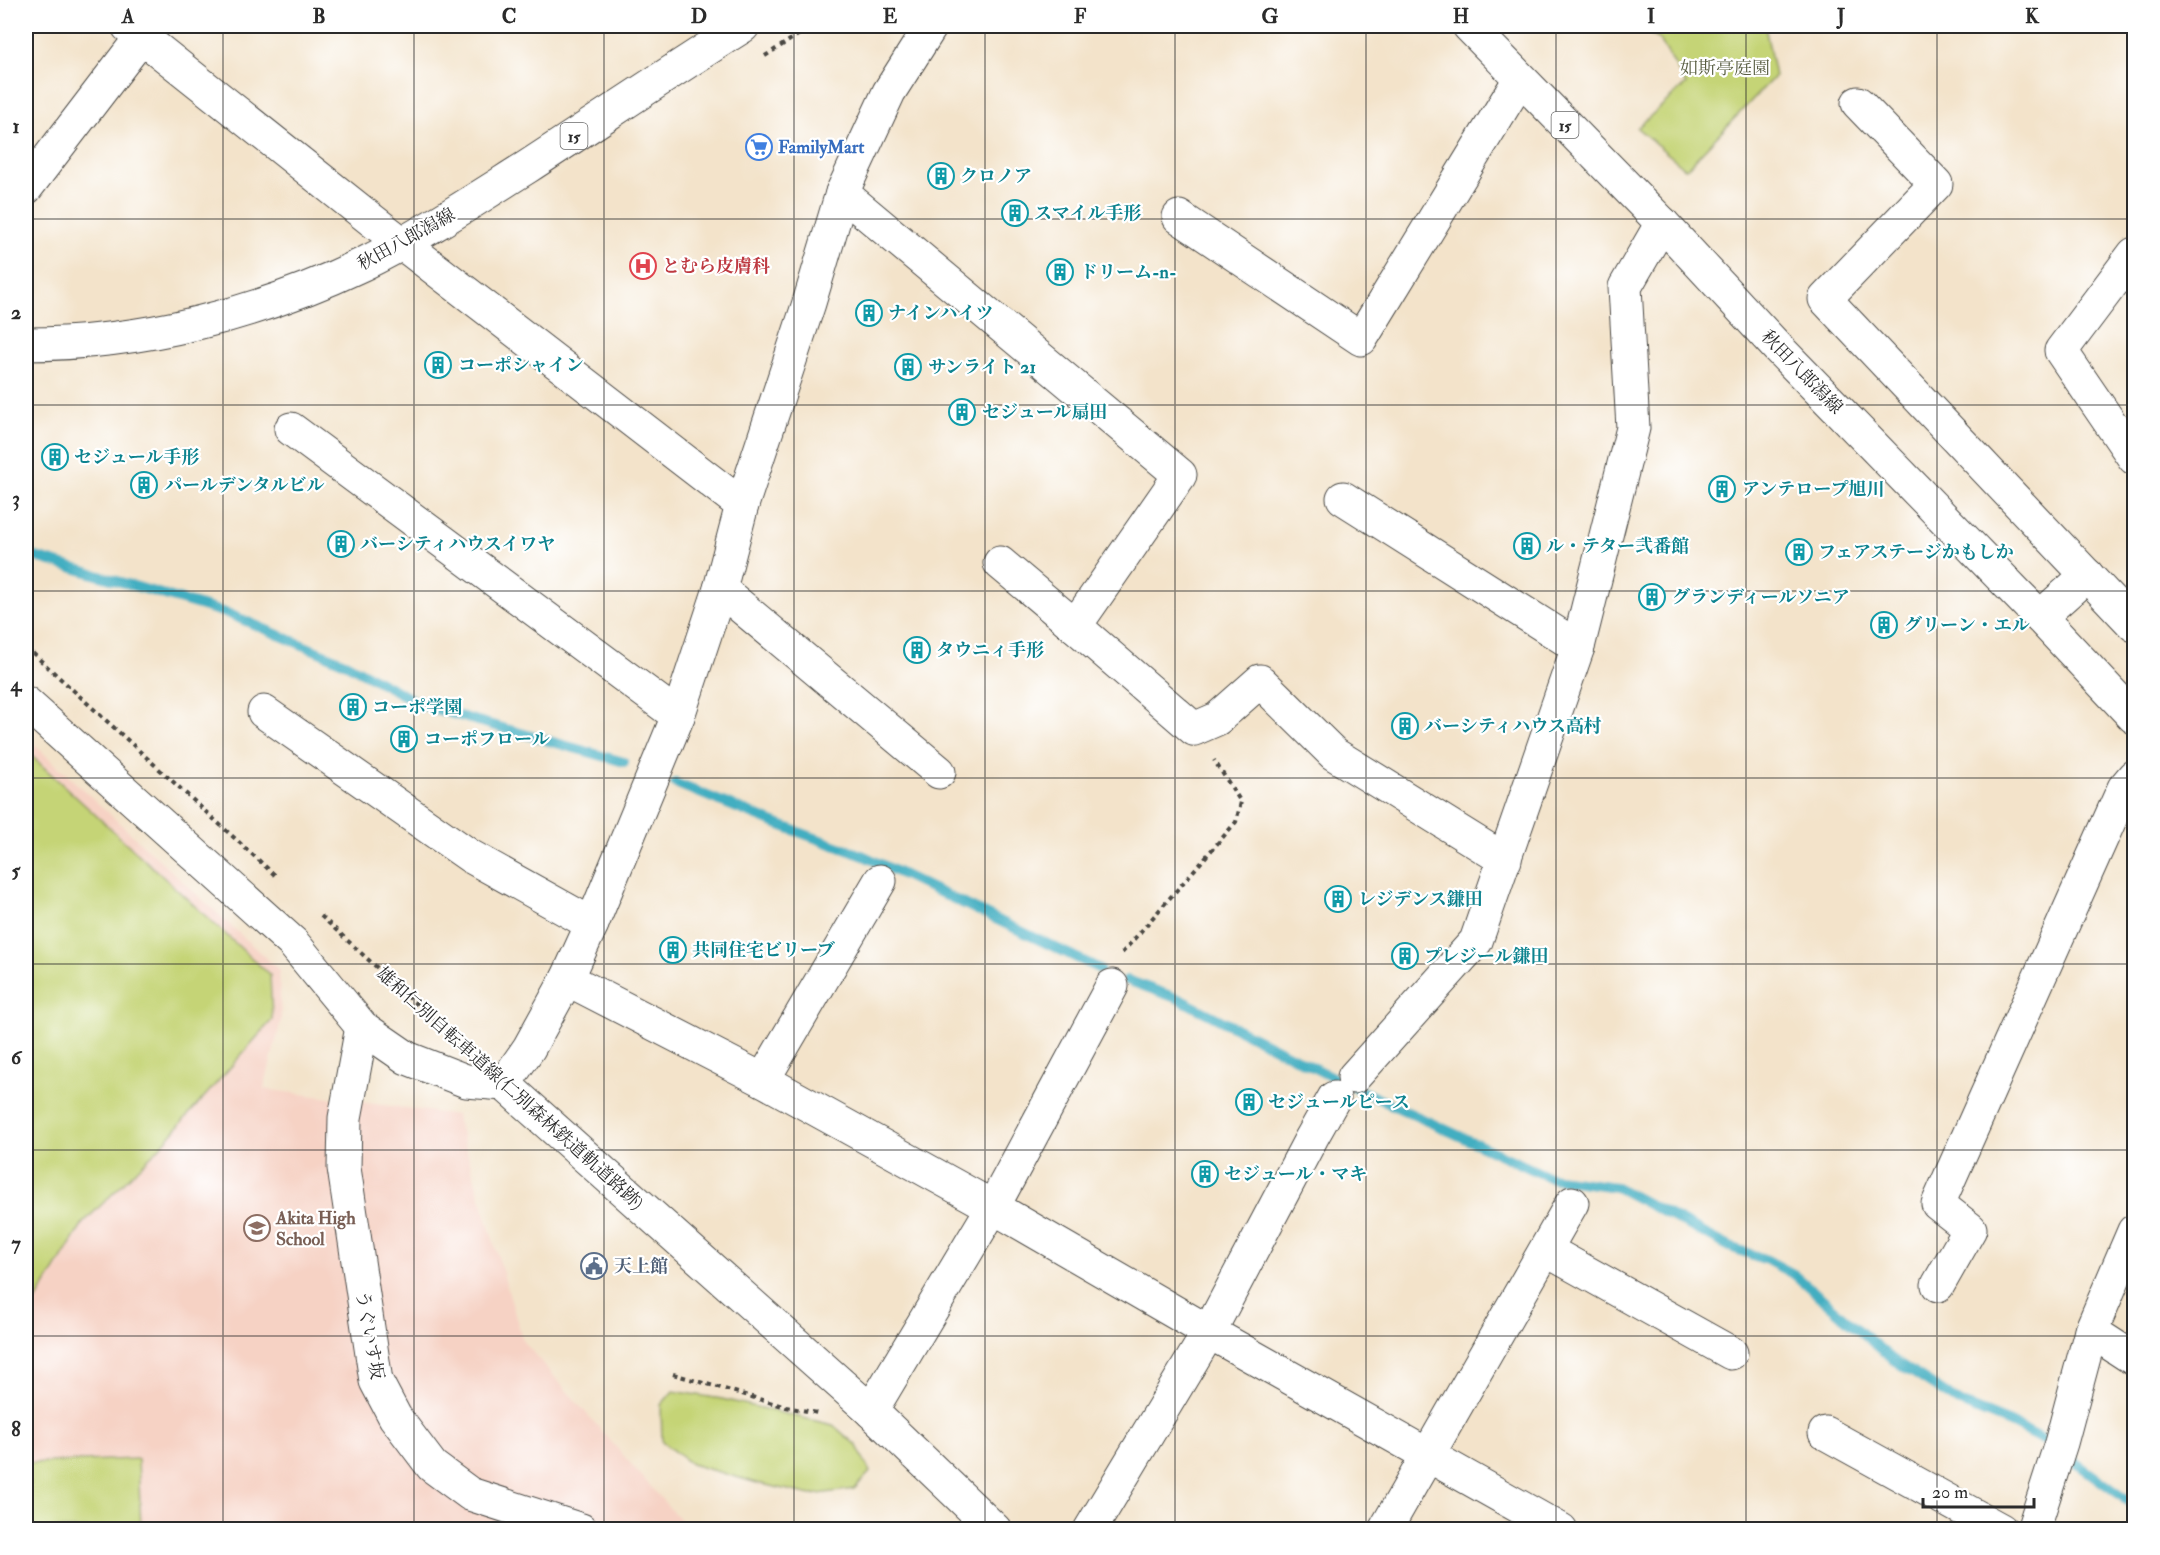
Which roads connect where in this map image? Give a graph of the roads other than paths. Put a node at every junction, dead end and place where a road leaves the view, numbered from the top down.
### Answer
1 (743, 26) edge
2 (931, 26) edge
3 (1469, 26) edge
4 (140, 29) edge
5 (1520, 79) junction
6 (1858, 103) dead end
7 (26, 188) edge
8 (842, 193) junction
9 (1179, 217) dead end
10 (1662, 223) junction
11 (403, 244) junction
12 (2134, 254) edge
13 (26, 344) edge
14 (291, 429) dead end
15 (2134, 458) edge
16 (1343, 498) dead end
17 (742, 505) junction
18 (1000, 563) dead end
19 (2087, 575) junction
20 (720, 589) junction
21 (2040, 617) junction
22 (2134, 625) edge
23 (1075, 626) junction
24 (1578, 647) junction
25 (26, 703) edge
26 (264, 712) dead end
27 (678, 716) junction
28 (2134, 717) edge
29 (939, 772) dead end
30 (2134, 776) edge
31 (1505, 860) junction
32 (880, 881) dead end
33 (592, 924) junction
34 (567, 979) junction
35 (1112, 986) road end
36 (362, 1027) junction
37 (763, 1080) junction
38 (504, 1084) junction
39 (1572, 1203) dead end
40 (993, 1207) junction
41 (2134, 1231) edge
42 (1546, 1250) junction
43 (1938, 1285) dead end
44 (2091, 1331) junction
45 (1209, 1332) junction
46 (1731, 1353) dead end
47 (2134, 1359) edge
48 (871, 1411) junction
49 (1825, 1434) dead end
50 (1428, 1456) junction
51 (581, 1530) edge
52 (994, 1530) edge
53 (1089, 1530) edge
54 (1385, 1530) edge
55 (1561, 1530) edge
56 (2001, 1530) edge
57 (2033, 1530) edge

1 - 11 street, 秋田八郎潟線 / 15
2 - 8 street
3 - 5 street, 秋田八郎潟線 / 15
4 - 7 street
4 - 11 street
5 - 9 street
5 - 10 street, 秋田八郎潟線 / 15
6 - 19 street
8 - 17 street
8 - 23 street
10 - 21 street, 秋田八郎潟線 / 15
10 - 24 street
11 - 13 street, 秋田八郎潟線 / 15
11 - 17 street
12 - 15 street
14 - 27 street
16 - 24 street
17 - 20 street
18 - 23 street
19 - 21 street
19 - 22 street
20 - 27 street
20 - 29 street
21 - 28 street, 秋田八郎潟線 / 15
23 - 31 street
24 - 31 street
25 - 36 street
26 - 33 street
27 - 33 street
30 - 43 street
31 - 45 street
32 - 37 street
33 - 34 street
34 - 37 street
34 - 38 street
35 - 40 street
36 - 38 street
36 - 51 street, うぐいす坂
37 - 40 street
38 - 48 street, 雄和仁別自転車道線(仁別森林鉄道軌道路跡)
39 - 42 street
40 - 45 street
40 - 48 street
41 - 44 street
42 - 46 street
42 - 50 street
44 - 47 street
44 - 57 street
45 - 50 street
45 - 53 street
48 - 52 street, 雄和仁別自転車道線(仁別森林鉄道軌道路跡)
49 - 56 street
50 - 54 street
50 - 55 street

